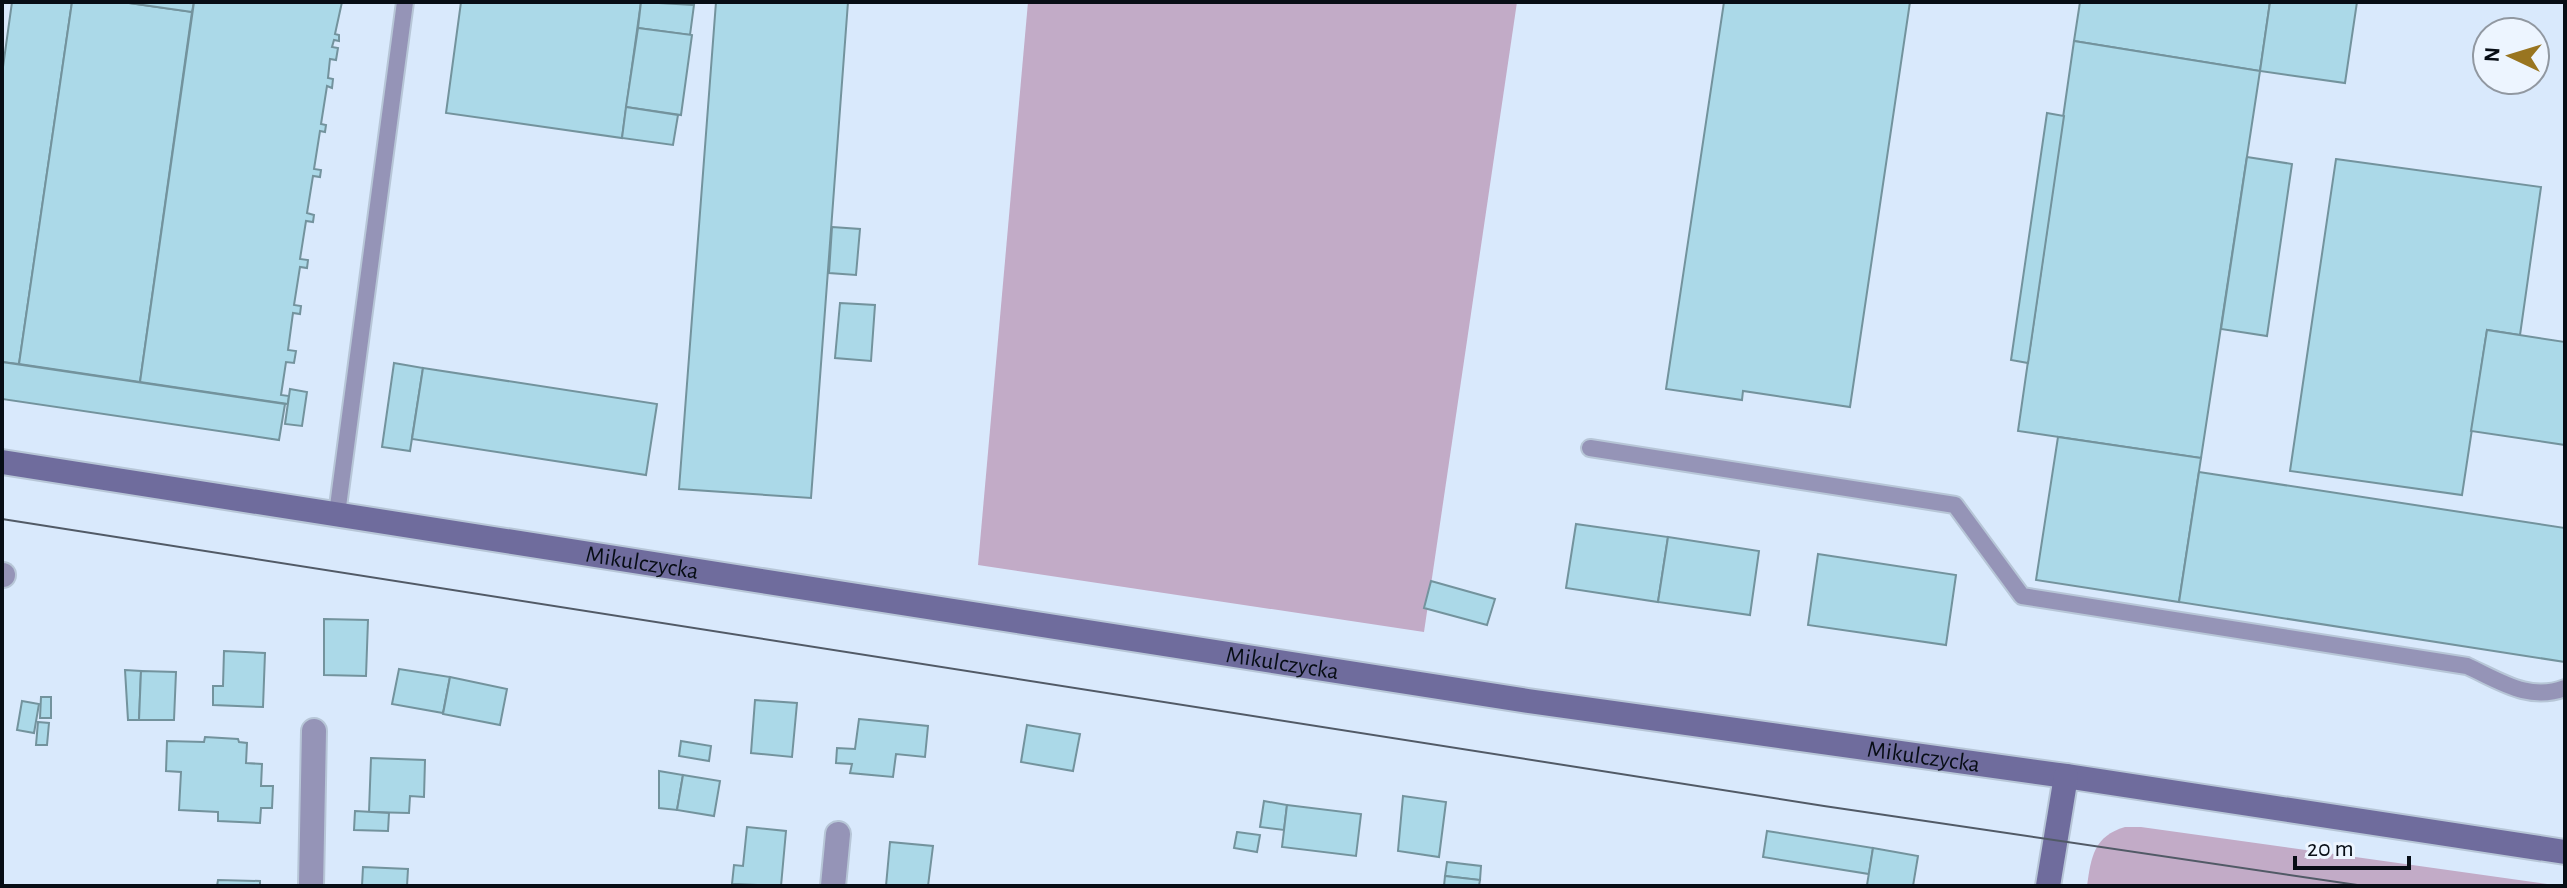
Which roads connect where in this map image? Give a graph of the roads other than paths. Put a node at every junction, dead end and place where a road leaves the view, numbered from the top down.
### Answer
1 (405, 2) edge
2 (1590, 448) dead end
3 (2, 462) edge
4 (337, 514) junction
5 (2565, 688) edge
6 (314, 731) dead end
7 (2066, 776) junction
8 (838, 834) dead end
9 (2565, 852) edge
10 (311, 886) edge
11 (833, 886) edge
12 (2048, 886) edge

1 - 4 lane
2 - 5 lane
3 - 4 main road, Mikulczycka
4 - 7 main road, Mikulczycka
6 - 10 street
7 - 9 main road, Mikulczycka
7 - 12 main road
8 - 11 street

